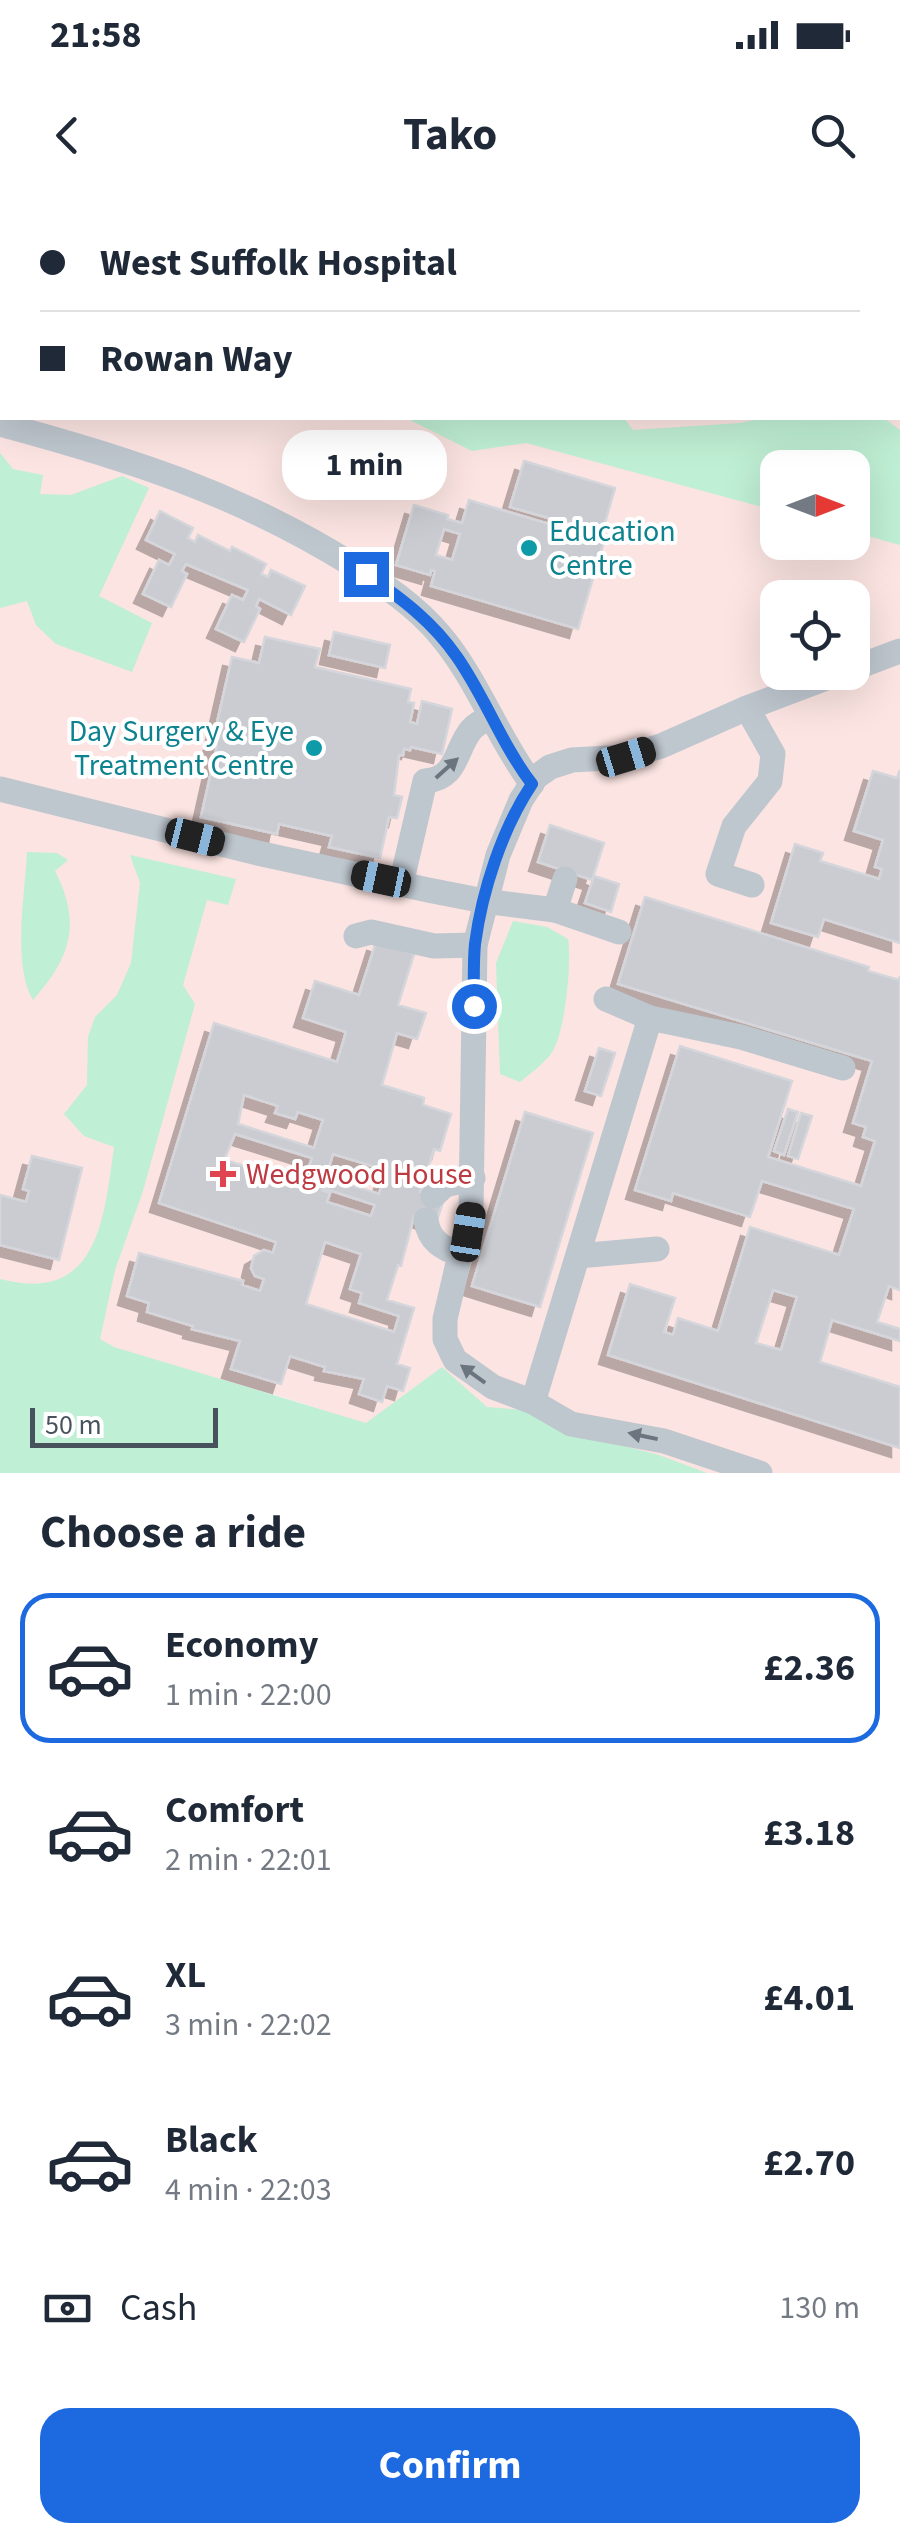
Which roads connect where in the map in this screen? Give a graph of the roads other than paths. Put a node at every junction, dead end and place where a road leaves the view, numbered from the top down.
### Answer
1 (0, 424) edge
2 (900, 651) edge
3 (870, 662) edge
4 (794, 690) edge
5 (747, 708) junction
6 (491, 716) junction
7 (532, 784) junction
8 (0, 789) edge
9 (566, 880) dead end
10 (401, 884) junction
11 (752, 885) dead end
12 (484, 902) junction
13 (555, 910) junction
14 (619, 932) dead end
15 (356, 936) dead end
16 (475, 945) junction
17 (606, 999) dead end
18 (650, 1018) junction
19 (843, 1068) dead end
20 (473, 1178) junction
21 (657, 1249) dead end
22 (460, 1256) junction
23 (578, 1256) junction
24 (533, 1402) junction
25 (760, 1473) edge

1 - 6 lane
2 - 3 lane
4 - 5 lane
5 - 7 lane
5 - 11 lane
6 - 7 lane
10 -> 6 lane
7 - 12 lane
8 - 10 lane
9 - 13 lane
10 - 12 lane
12 - 13 lane
12 - 16 lane
13 - 14 lane
15 - 16 lane
16 - 20 lane
17 - 18 lane
18 - 19 lane
18 - 23 lane
20 - 22 lane
20 - 22 lane
21 - 23 lane
24 -> 22 lane
23 - 24 lane
25 -> 24 lane

